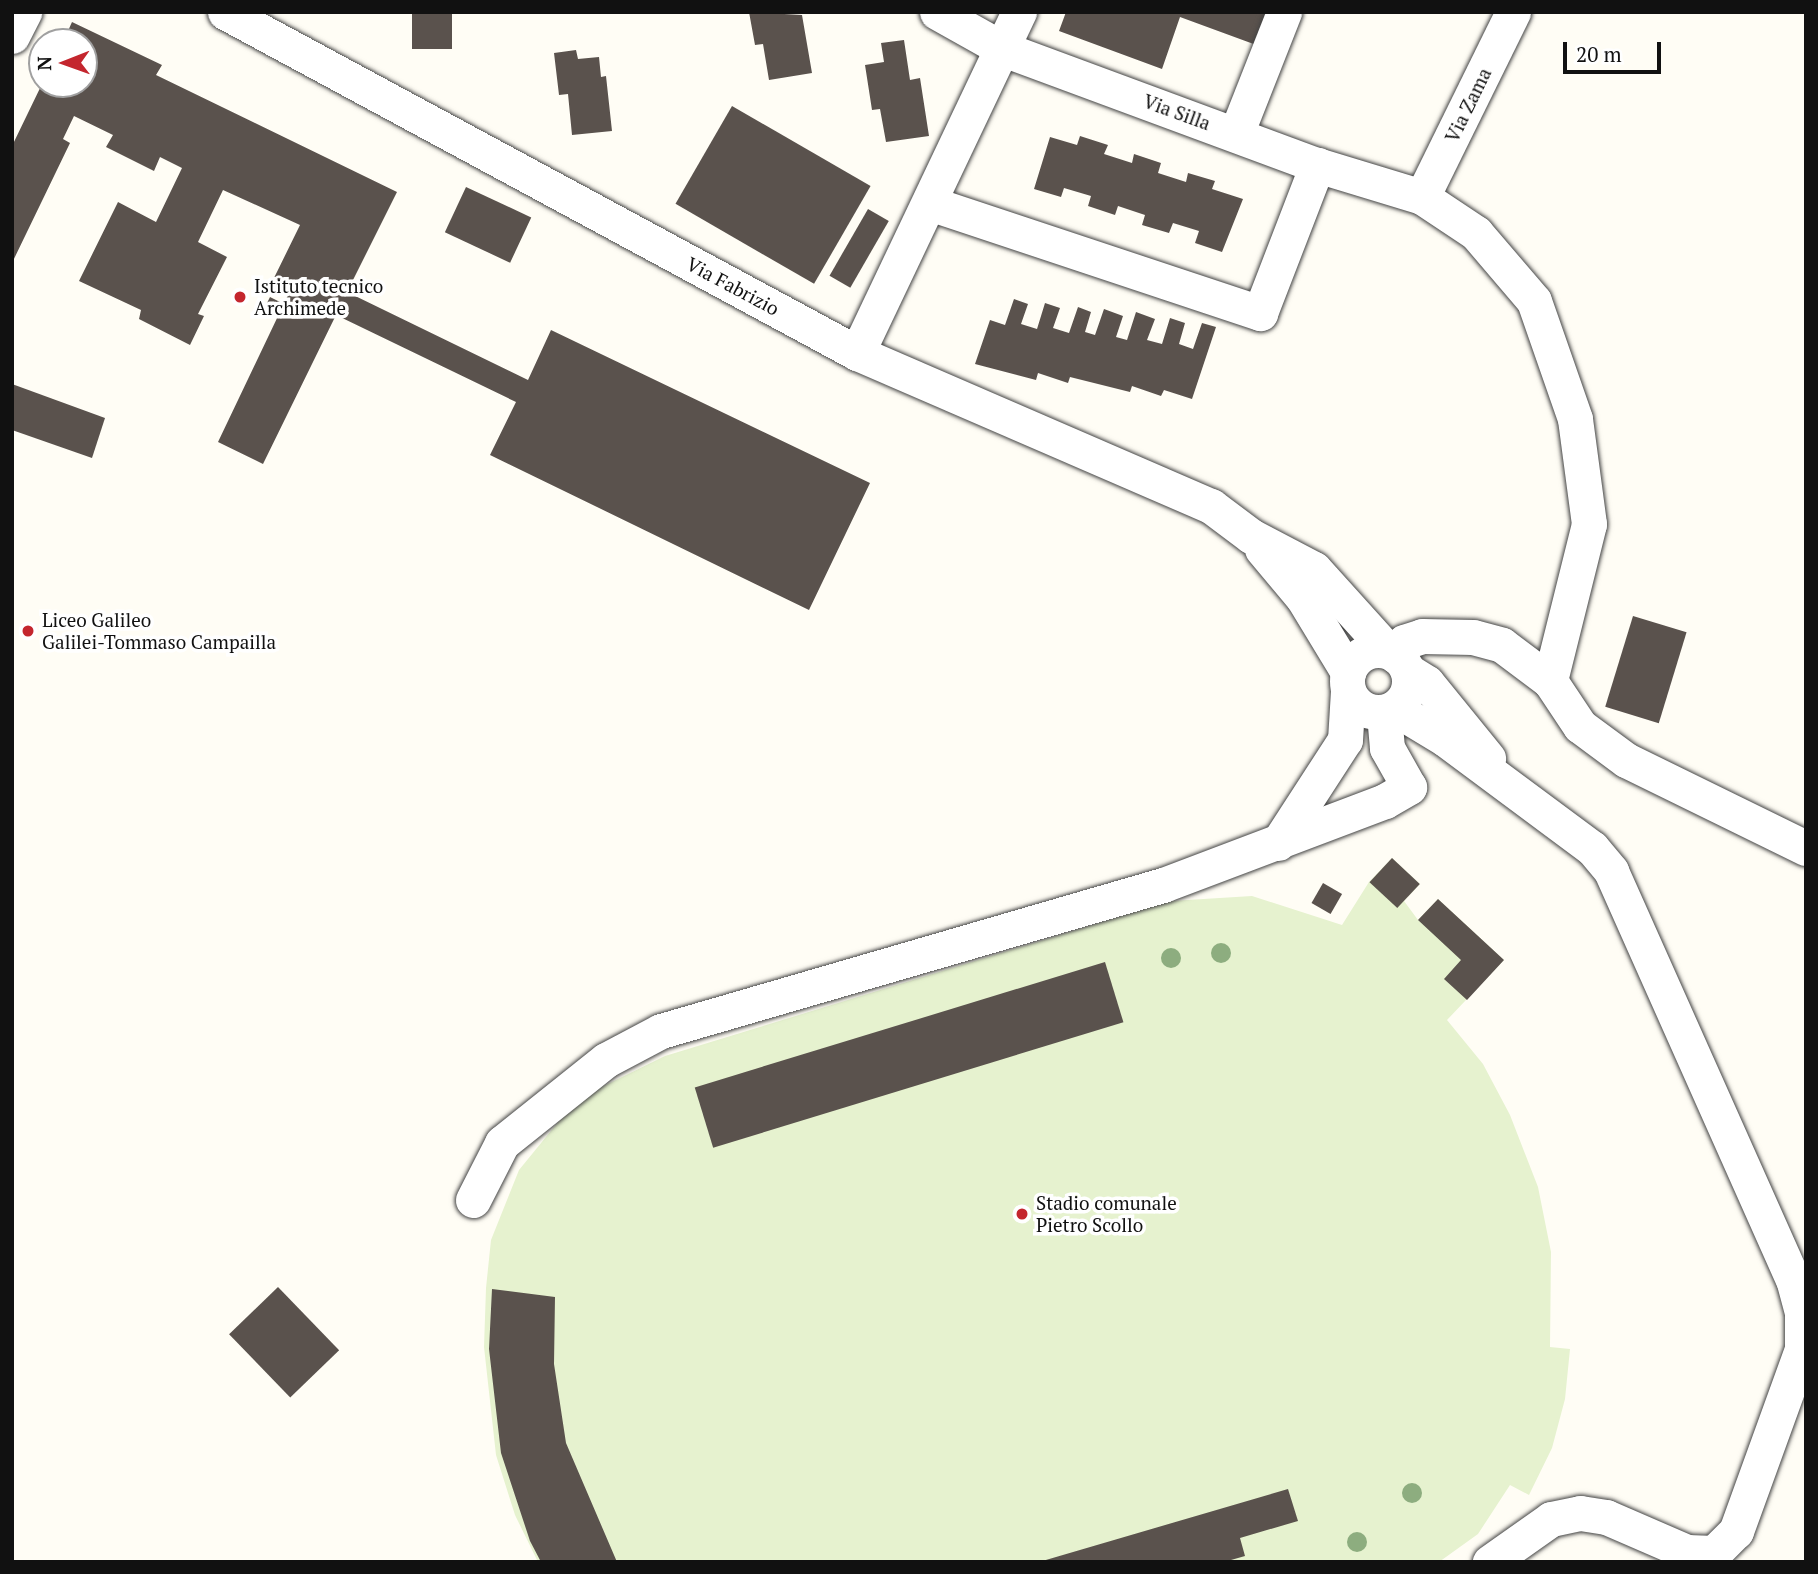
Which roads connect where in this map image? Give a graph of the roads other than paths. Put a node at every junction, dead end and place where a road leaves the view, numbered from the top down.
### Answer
1 (24, 12) edge
2 (225, 12) edge
3 (937, 12) edge
4 (1019, 12) edge
5 (1284, 12) edge
6 (1513, 12) edge
7 (12, 36) edge
8 (1003, 48) junction
9 (1236, 134) junction
10 (1317, 165) junction
11 (1422, 197) junction
12 (932, 204) junction
13 (857, 353) junction
14 (1251, 536) junction
15 (1397, 660) junction
16 (1348, 681) junction
17 (1550, 681) junction
18 (1389, 710) junction
19 (1508, 787) junction
20 (1278, 843) junction
21 (1806, 848) edge
22 (473, 1200) dead end
23 (1804, 1312) edge
24 (1714, 1557) edge
25 (1490, 1562) edge

1 - 7 street
2 - 13 street, Via Fabrizio
3 - 8 street, Via Silla
4 - 8 street
5 - 9 street
6 - 11 street, Via Zama
8 - 9 street, Via Silla
8 - 12 street
9 - 10 street, Via Silla
10 - 11 street, Via Silla
10 - 12 street
11 - 17 street, Via Silla
12 - 13 street
13 - 14 street, Via Fabrizio
14 - 15 street
14 - 16 street
15 - 16 street
15 - 17 street
15 - 18 street
15 - 19 street
16 - 18 street
16 - 20 street
17 - 21 street
18 - 19 street
18 - 20 street
19 - 23 street
20 - 22 street
23 - 24 street
24 - 25 street

